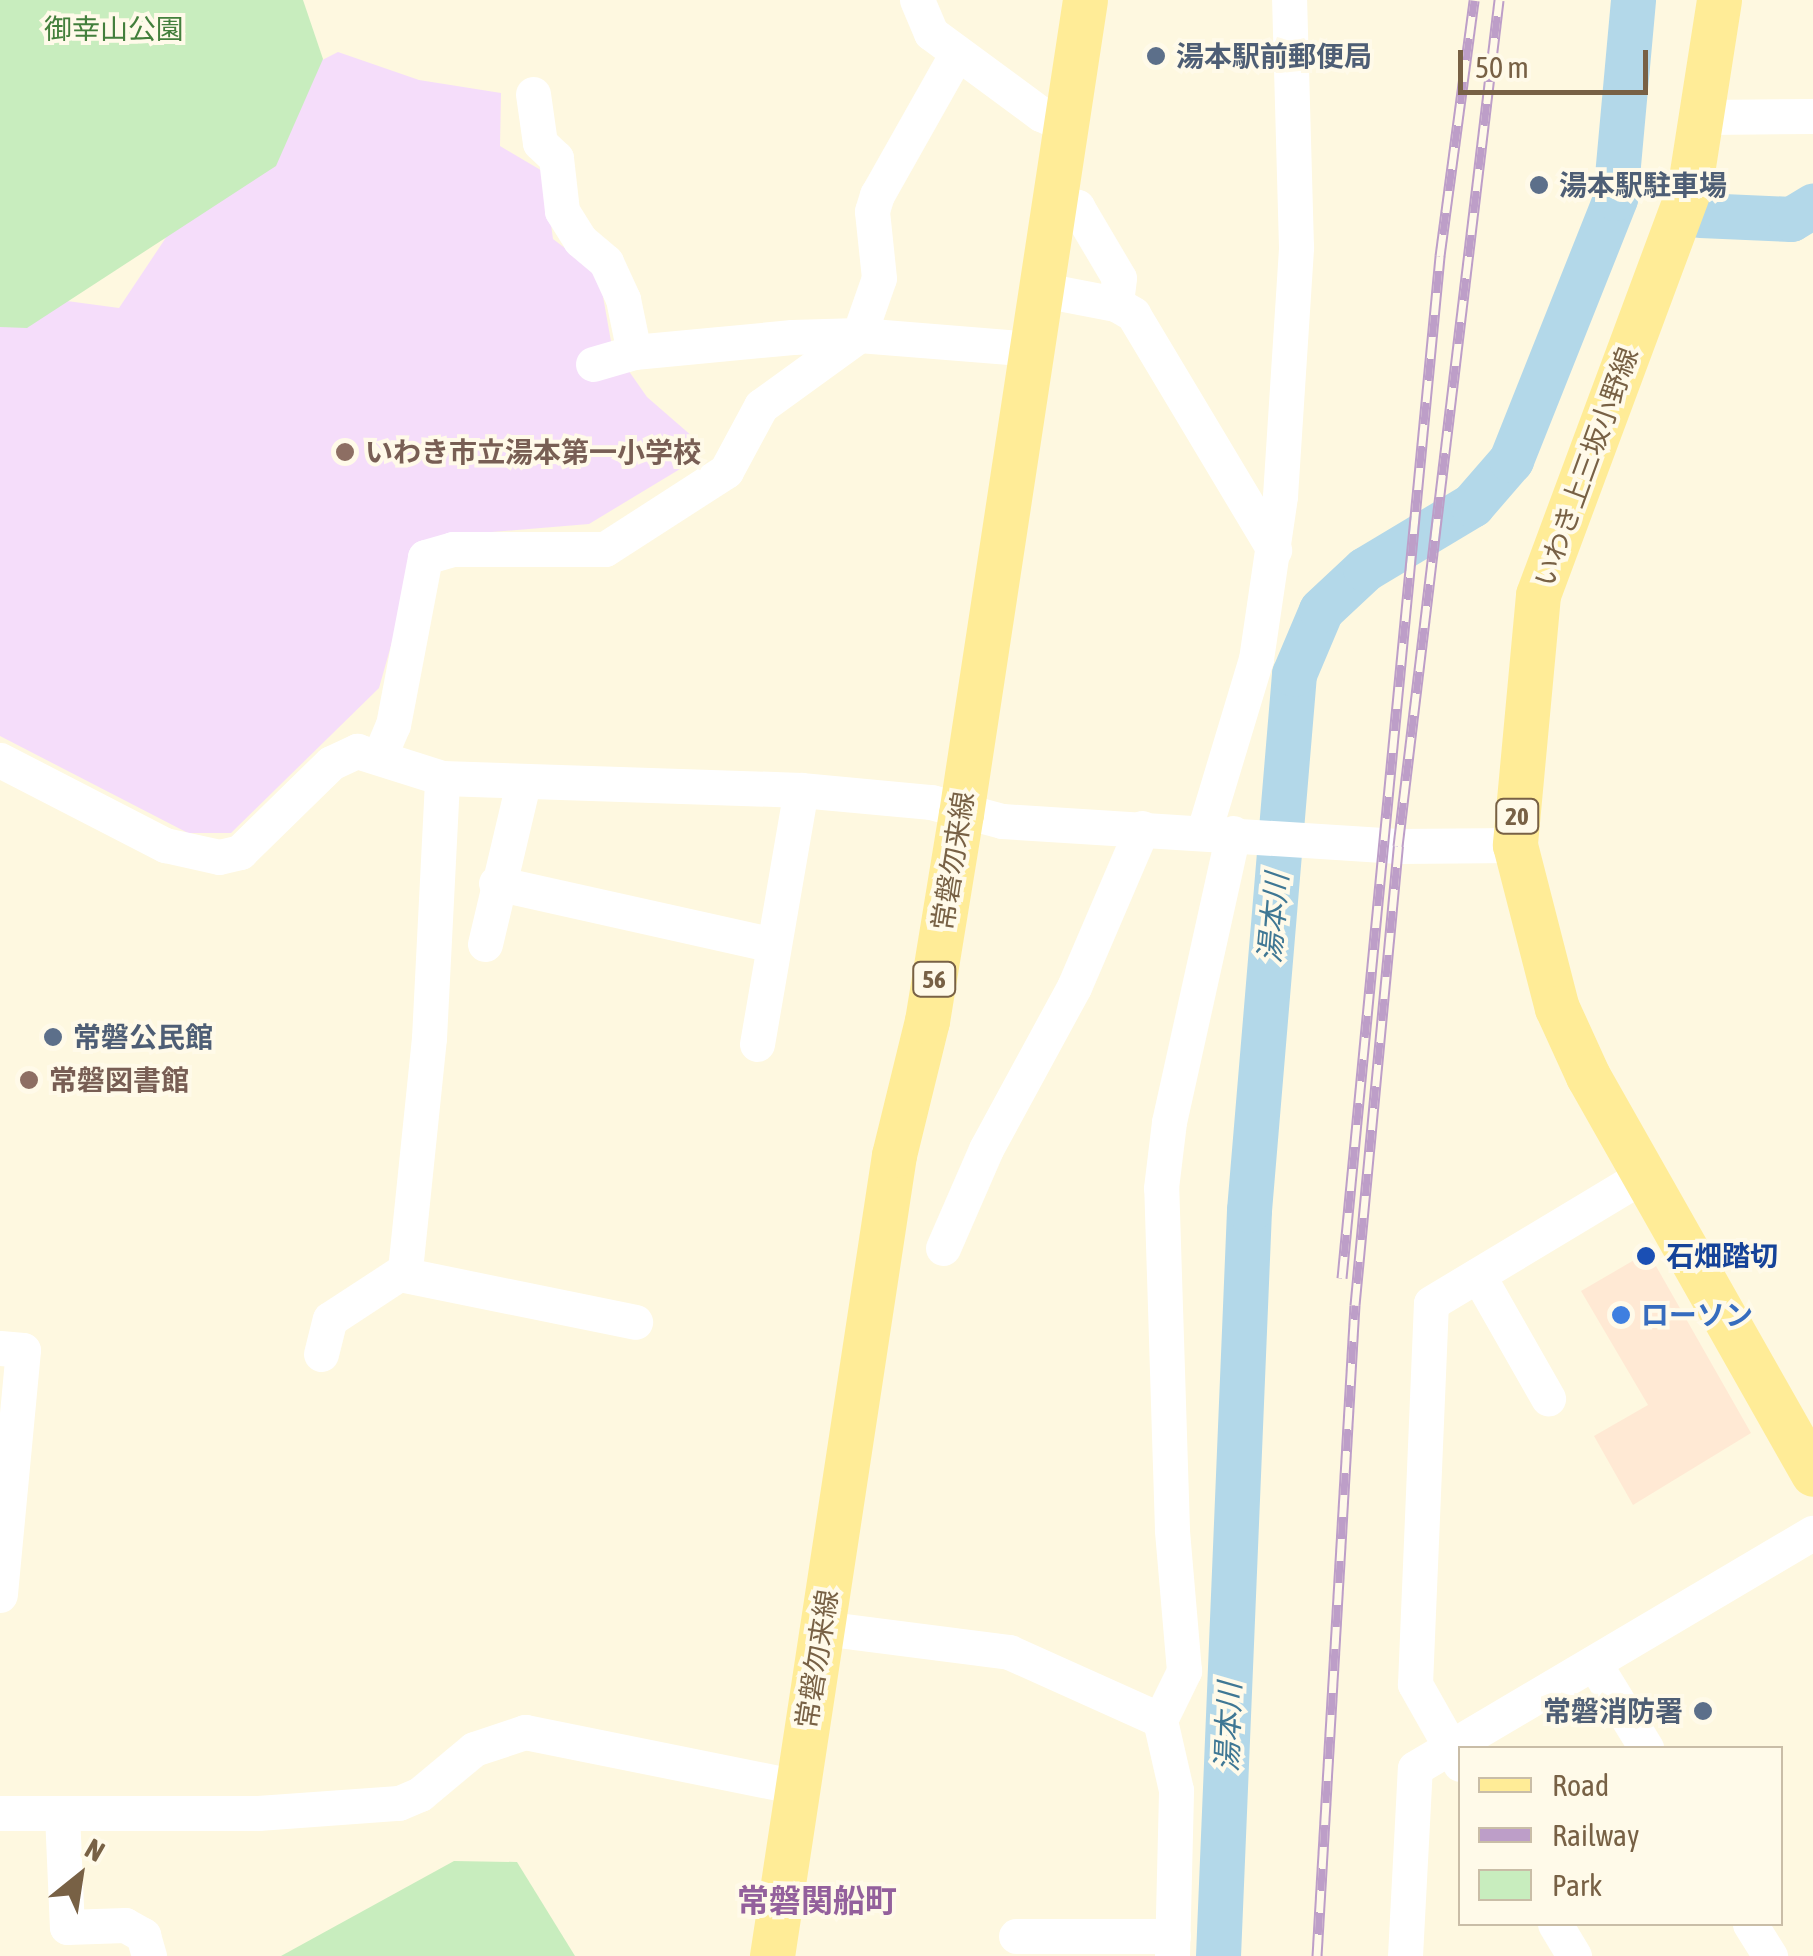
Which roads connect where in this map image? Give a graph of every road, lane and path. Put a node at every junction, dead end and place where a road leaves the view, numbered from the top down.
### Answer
1 (917, 0) edge
2 (1085, 0) edge
3 (1288, 0) edge
4 (1718, 0) edge
5 (957, 54) junction
6 (533, 94) dead end
7 (1813, 116) edge
8 (1705, 118) junction
9 (1069, 126) junction
10 (1054, 202) junction
11 (1042, 290) junction
12 (1116, 304) junction
13 (859, 335) junction
14 (1033, 349) junction
15 (634, 352) junction
16 (593, 364) dead end
17 (1274, 550) junction
18 (380, 755) junction
19 (0, 760) edge
20 (442, 778) junction
21 (523, 783) junction
22 (801, 790) junction
23 (962, 814) junction
24 (1142, 828) junction
25 (1228, 833) junction
26 (1515, 844) junction
27 (496, 883) junction
28 (485, 944) dead end
29 (770, 944) junction
30 (756, 1044) dead end
31 (1640, 1178) junction
32 (943, 1248) dead end
33 (400, 1274) junction
34 (1478, 1275) junction
35 (635, 1322) dead end
36 (0, 1348) edge
37 (321, 1354) dead end
38 (1548, 1398) dead end
39 (1813, 1474) edge
40 (5, 1504) edge
41 (1813, 1533) edge
42 (0, 1595) edge
43 (822, 1628) junction
44 (1594, 1662) junction
45 (1160, 1720) junction
46 (1471, 1746) edge
47 (1645, 1746) edge
48 (1456, 1756) edge
49 (798, 1787) junction
50 (0, 1813) edge
51 (62, 1814) junction
52 (1556, 1926) edge
53 (1751, 1926) edge
54 (1016, 1936) dead end
55 (1172, 1946) edge
56 (149, 1956) edge
57 (772, 1956) edge
58 (1405, 1956) edge
59 (1574, 1956) edge
60 (1770, 1956) edge

1 - 5 street
2 - 9 main road, 常磐勿来線 / 56
3 - 17 street
4 - 8 main road, いわき上三坂小野線 / 20
5 - 9 street
5 - 13 street
6 - 15 street
7 - 8 street
8 - 26 main road, いわき上三坂小野線 / 20
9 - 10 main road, 常磐勿来線 / 56
10 - 11 main road, 常磐勿来線 / 56
10 - 12 street
11 - 12 street
11 - 14 main road, 常磐勿来線 / 56
12 - 17 street
13 - 14 street
13 - 15 street
13 - 18 street
14 - 23 main road, 常磐勿来線 / 56
15 - 16 street
17 - 25 street
18 - 19 street
18 - 20 street
20 - 21 street
20 - 33 street
21 - 22 street
21 - 27 street
22 - 23 street
22 - 29 street
23 - 24 street
23 - 43 main road, 常磐勿来線 / 56
24 - 25 street
24 - 32 street
25 - 26 street
25 - 45 street
26 - 31 main road, いわき上三坂小野線 / 20
27 - 28 street
27 - 29 street
29 - 30 street
31 - 34 street
31 - 39 main road, いわき上三坂小野線 / 20
33 - 35 street
33 - 37 street
34 - 38 street
34 - 48 street
36 - 40 street
40 - 42 street
41 - 44 street
43 - 45 street
43 - 49 main road, 常磐勿来線 / 56
44 - 46 street
44 - 47 street
45 - 55 street
48 - 58 street
49 - 51 street
49 - 57 main road, 常磐勿来線 / 56
50 - 51 street
51 - 56 street
52 - 59 street
53 - 60 street
54 - 55 street

